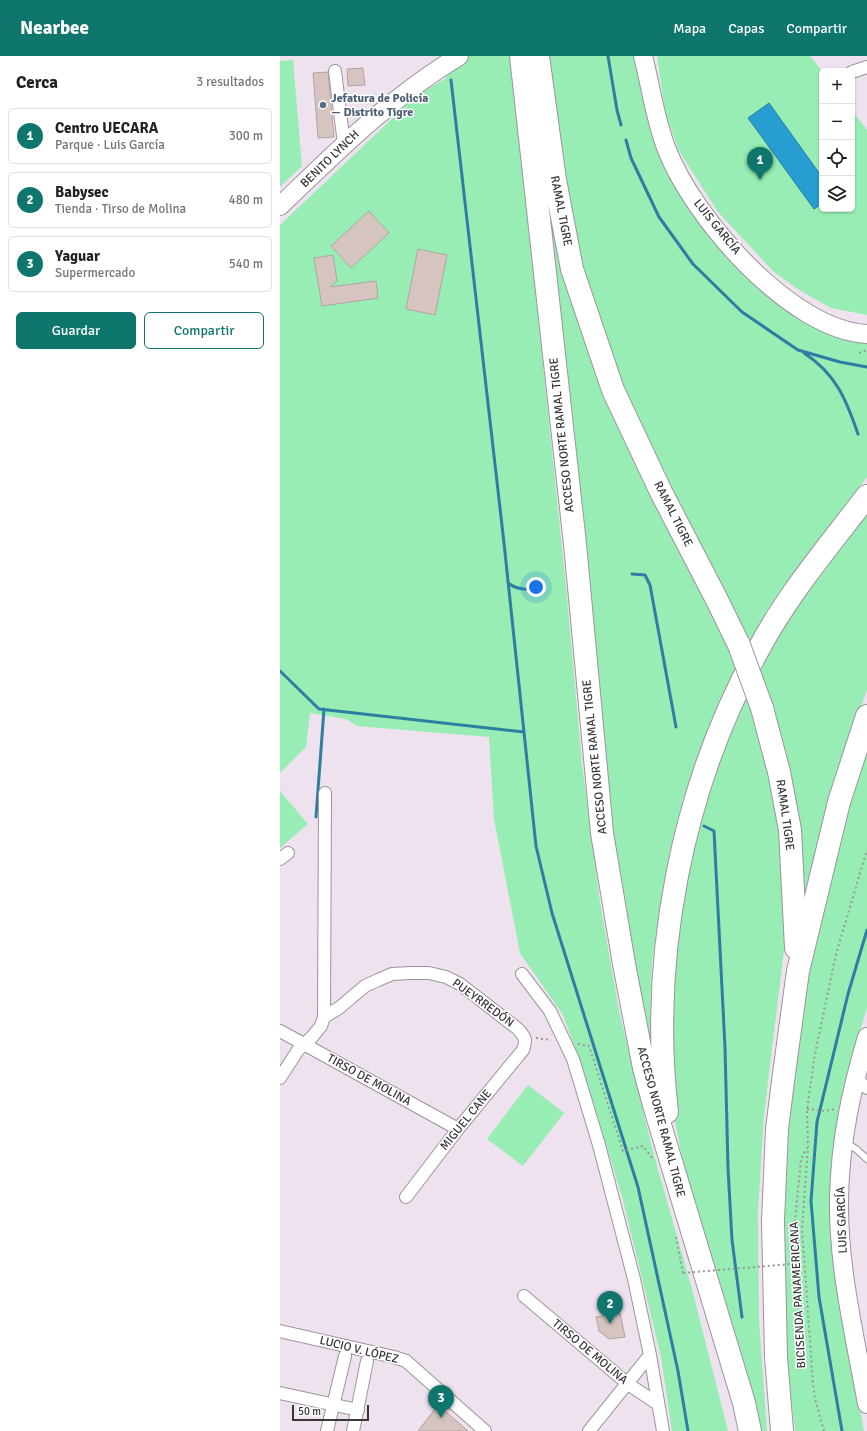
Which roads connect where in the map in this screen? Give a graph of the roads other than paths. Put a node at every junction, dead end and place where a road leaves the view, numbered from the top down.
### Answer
1 (459, 56) edge
2 (643, 56) edge
3 (530, 61) edge
4 (867, 67) edge
5 (335, 71) dead end
6 (855, 71) edge
7 (344, 144) junction
8 (280, 206) edge
9 (867, 334) edge
10 (865, 500) edge
11 (867, 716) edge
12 (325, 794) dead end
13 (798, 971) junction
14 (522, 974) dead end
15 (324, 1017) junction
16 (280, 1030) edge
17 (867, 1037) edge
18 (525, 1043) joint
19 (304, 1044) junction
20 (280, 1078) edge
21 (861, 1083) edge
22 (458, 1129) junction
23 (843, 1141) junction
24 (867, 1159) edge
25 (406, 1197) dead end
26 (691, 1230) junction
27 (524, 1296) dead end
28 (280, 1331) edge
29 (725, 1340) junction
30 (650, 1355) junction
31 (345, 1356) dead end
32 (367, 1361) dead end
33 (864, 1368) edge
34 (628, 1384) junction
35 (280, 1393) edge
36 (779, 1395) junction
37 (658, 1404) junction
38 (867, 1404) edge
39 (333, 1405) junction
40 (358, 1410) junction
41 (328, 1431) edge
42 (353, 1431) edge
43 (485, 1431) edge
44 (589, 1431) edge
45 (663, 1431) edge
46 (737, 1431) edge
47 (750, 1431) edge
48 (782, 1431) edge
49 (788, 1431) edge

1 - 7 street, BENITO LYNCH
2 - 9 street, LUIS GARCÍA
3 - 13 highway, RAMAL TIGRE, bridge
3 - 26 highway, ACCESO NORTE RAMAL TIGRE
4 - 6 street
5 - 7 street
7 - 8 street, BENITO LYNCH
10 - 26 highway
11 - 13 highway
12 - 15 street, PUEYRREDÓN
13 - 36 highway
14 - 30 street
15 - 18 street, PUEYRREDÓN
15 - 19 street, PUEYRREDÓN
16 - 19 street, TIRSO DE MOLINA
17 - 21 street, LUIS GARCÍA
18 - 22 street, MIGUEL CANE
19 - 20 street, PUEYRREDÓN
19 - 22 street, TIRSO DE MOLINA
21 - 23 street, LUIS GARCÍA
22 - 25 street, MIGUEL CANE
23 - 24 lane
23 - 33 street, LUIS GARCÍA
26 - 29 highway, ACCESO NORTE RAMAL TIGRE
27 - 34 street, TIRSO DE MOLINA
28 - 43 street, LUCIO V. LÓPEZ
29 - 46 highway
29 - 47 highway, ACCESO NORTE RAMAL TIGRE
30 - 34 street
30 - 37 street
31 - 39 street
32 - 40 street
33 - 38 street, LUIS GARCÍA
34 - 37 street, TIRSO DE MOLINA
34 - 44 street
35 - 39 street
36 - 48 highway
36 - 49 highway
37 - 45 street
39 - 40 street
39 - 41 street
40 - 42 street

